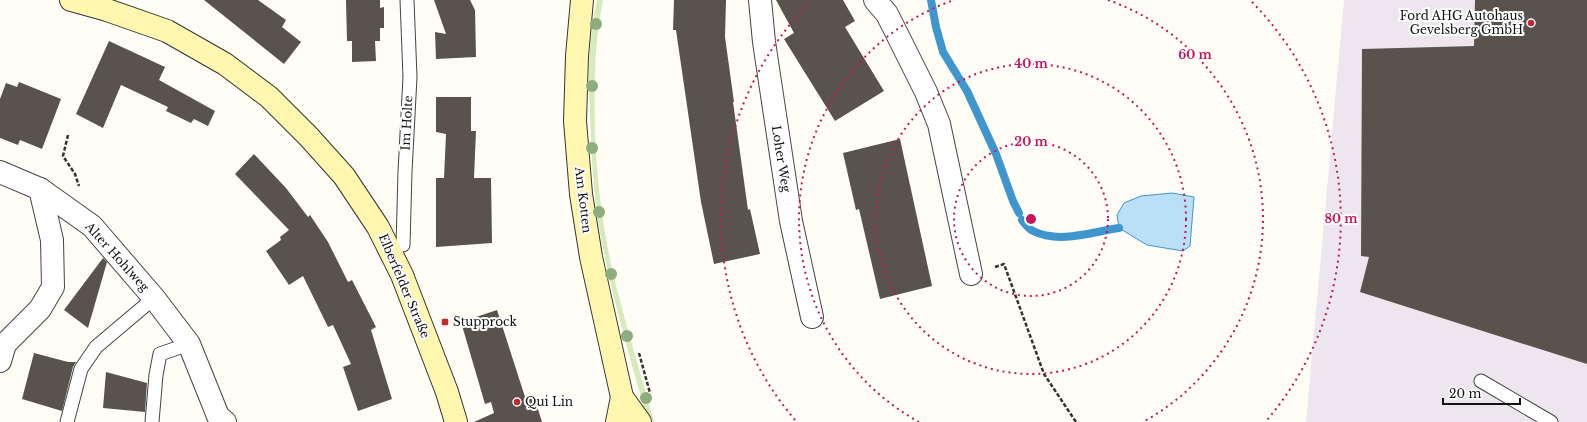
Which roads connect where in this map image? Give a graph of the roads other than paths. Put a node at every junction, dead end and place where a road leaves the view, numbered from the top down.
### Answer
1 (71, 0) edge
2 (407, 0) edge
3 (582, 0) edge
4 (760, 0) edge
5 (875, 0) edge
6 (0, 172) edge
7 (40, 188) junction
8 (403, 246) dead end
9 (971, 274) road end
10 (154, 298) junction
11 (812, 316) dead end
12 (189, 344) junction
13 (0, 361) edge
14 (1481, 381) dead end
15 (622, 397) junction
16 (220, 420) edge
17 (67, 422) edge
18 (152, 422) edge
19 (456, 422) edge
20 (617, 422) edge
21 (640, 422) edge
22 (1551, 422) edge

1 - 19 main road, Elberfelder Straße
2 - 8 lane, Im Holte
3 - 15 main road, Am Kotten
4 - 11 street, Loher Weg
5 - 9 street
6 - 7 street, Alter Hohlweg
7 - 10 street, Alter Hohlweg
7 - 13 street
10 - 12 street, Alter Hohlweg
10 - 17 lane, Alter Hohlweg
12 - 16 street, Alter Hohlweg
12 - 18 lane
14 - 22 lane
15 - 20 main road, Am Kotten
15 - 21 main road, Am Kotten

